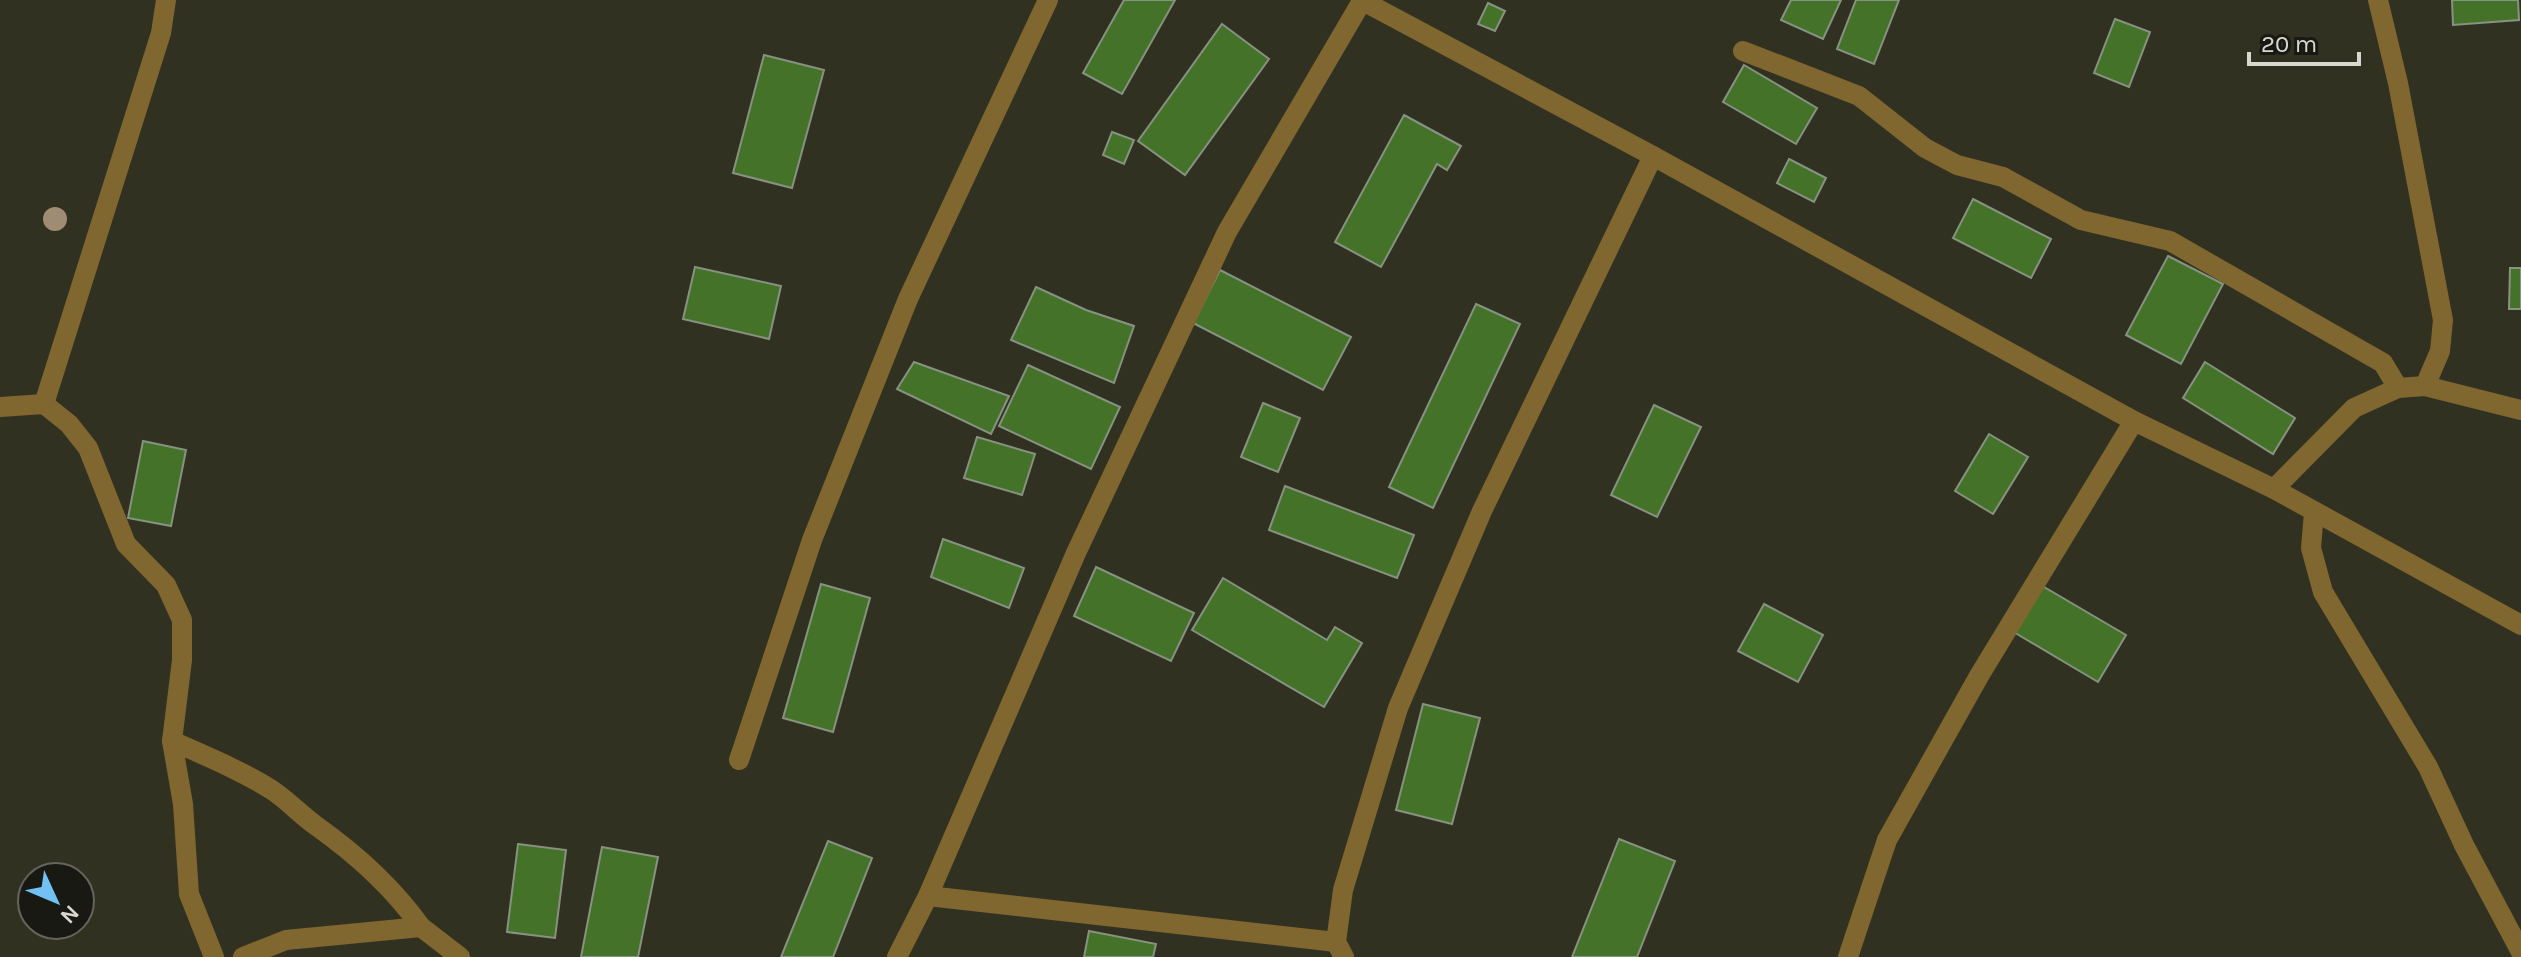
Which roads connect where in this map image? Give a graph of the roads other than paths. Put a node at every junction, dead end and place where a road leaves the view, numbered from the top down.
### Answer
1 (166, 0) edge
2 (1048, 0) edge
3 (1362, 0) edge
4 (2378, 0) edge
5 (1743, 51) dead end
6 (1653, 156) junction
7 (2425, 386) junction
8 (2398, 388) junction
9 (44, 404) junction
10 (0, 407) edge
11 (2521, 410) edge
12 (2134, 421) junction
13 (2274, 489) junction
14 (2314, 512) junction
15 (2521, 625) edge
16 (172, 741) junction
17 (739, 760) dead end
18 (928, 896) junction
19 (421, 927) junction
20 (1340, 950) edge
21 (2521, 952) edge
22 (214, 957) edge
23 (243, 957) edge
24 (460, 957) edge
25 (897, 957) edge
26 (1848, 957) edge

1 - 9 street
2 - 17 street
3 - 6 street
3 - 18 street
4 - 7 street
5 - 8 street
6 - 12 street
6 - 20 street
7 - 8 street
7 - 11 street
8 - 13 street
9 - 10 street
9 - 16 street
12 - 13 street
12 - 26 street
13 - 14 street
14 - 15 street
14 - 21 street
16 - 19 street
16 - 22 street
18 - 20 street
18 - 25 street
19 - 23 street
19 - 24 street

